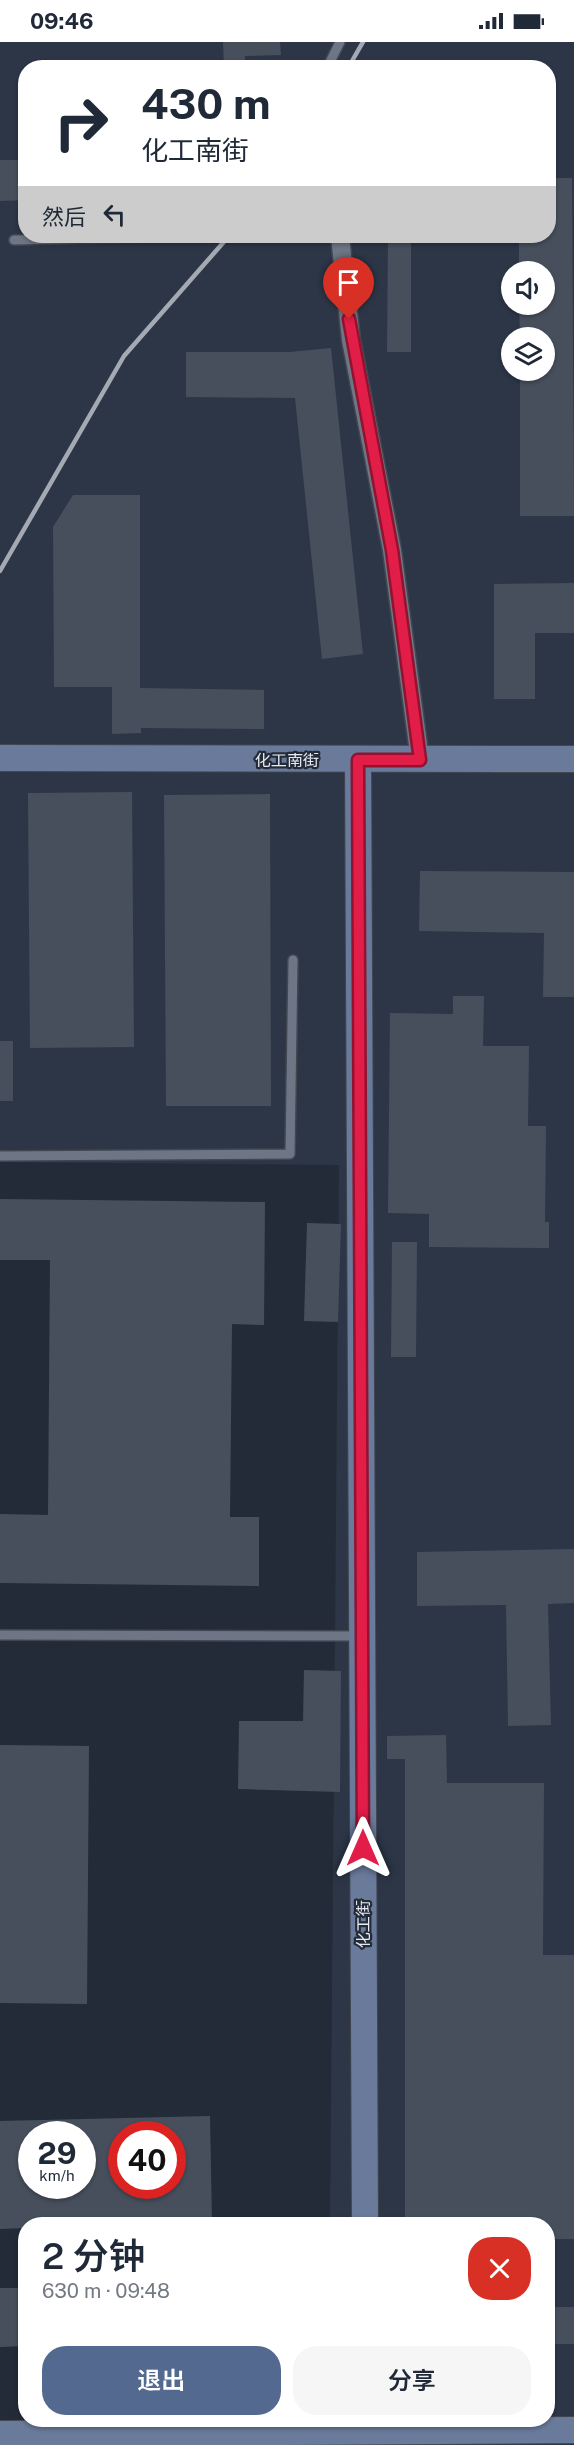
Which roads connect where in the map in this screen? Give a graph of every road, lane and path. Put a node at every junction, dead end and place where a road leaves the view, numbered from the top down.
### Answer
1 (340, 42) edge
2 (331, 60) edge
3 (14, 240) dead end
4 (18, 240) edge
5 (341, 243) edge
6 (0, 758) edge
7 (574, 759) edge
8 (358, 760) junction
9 (420, 760) junction
10 (293, 960) dead end
11 (0, 1156) edge
12 (0, 1635) edge
13 (362, 1636) junction
14 (365, 2217) edge
15 (574, 2430) edge
16 (367, 2432) edge
17 (0, 2433) edge

1 - 2 lane
3 - 4 lane
5 - 9 street
6 - 8 street, 化工南街
7 - 9 street, 化工南街
8 - 9 street, 化工南街
8 - 13 street, 化工街
10 - 11 lane
12 - 13 lane
13 - 14 street, 化工街
15 - 16 street
16 - 17 street

